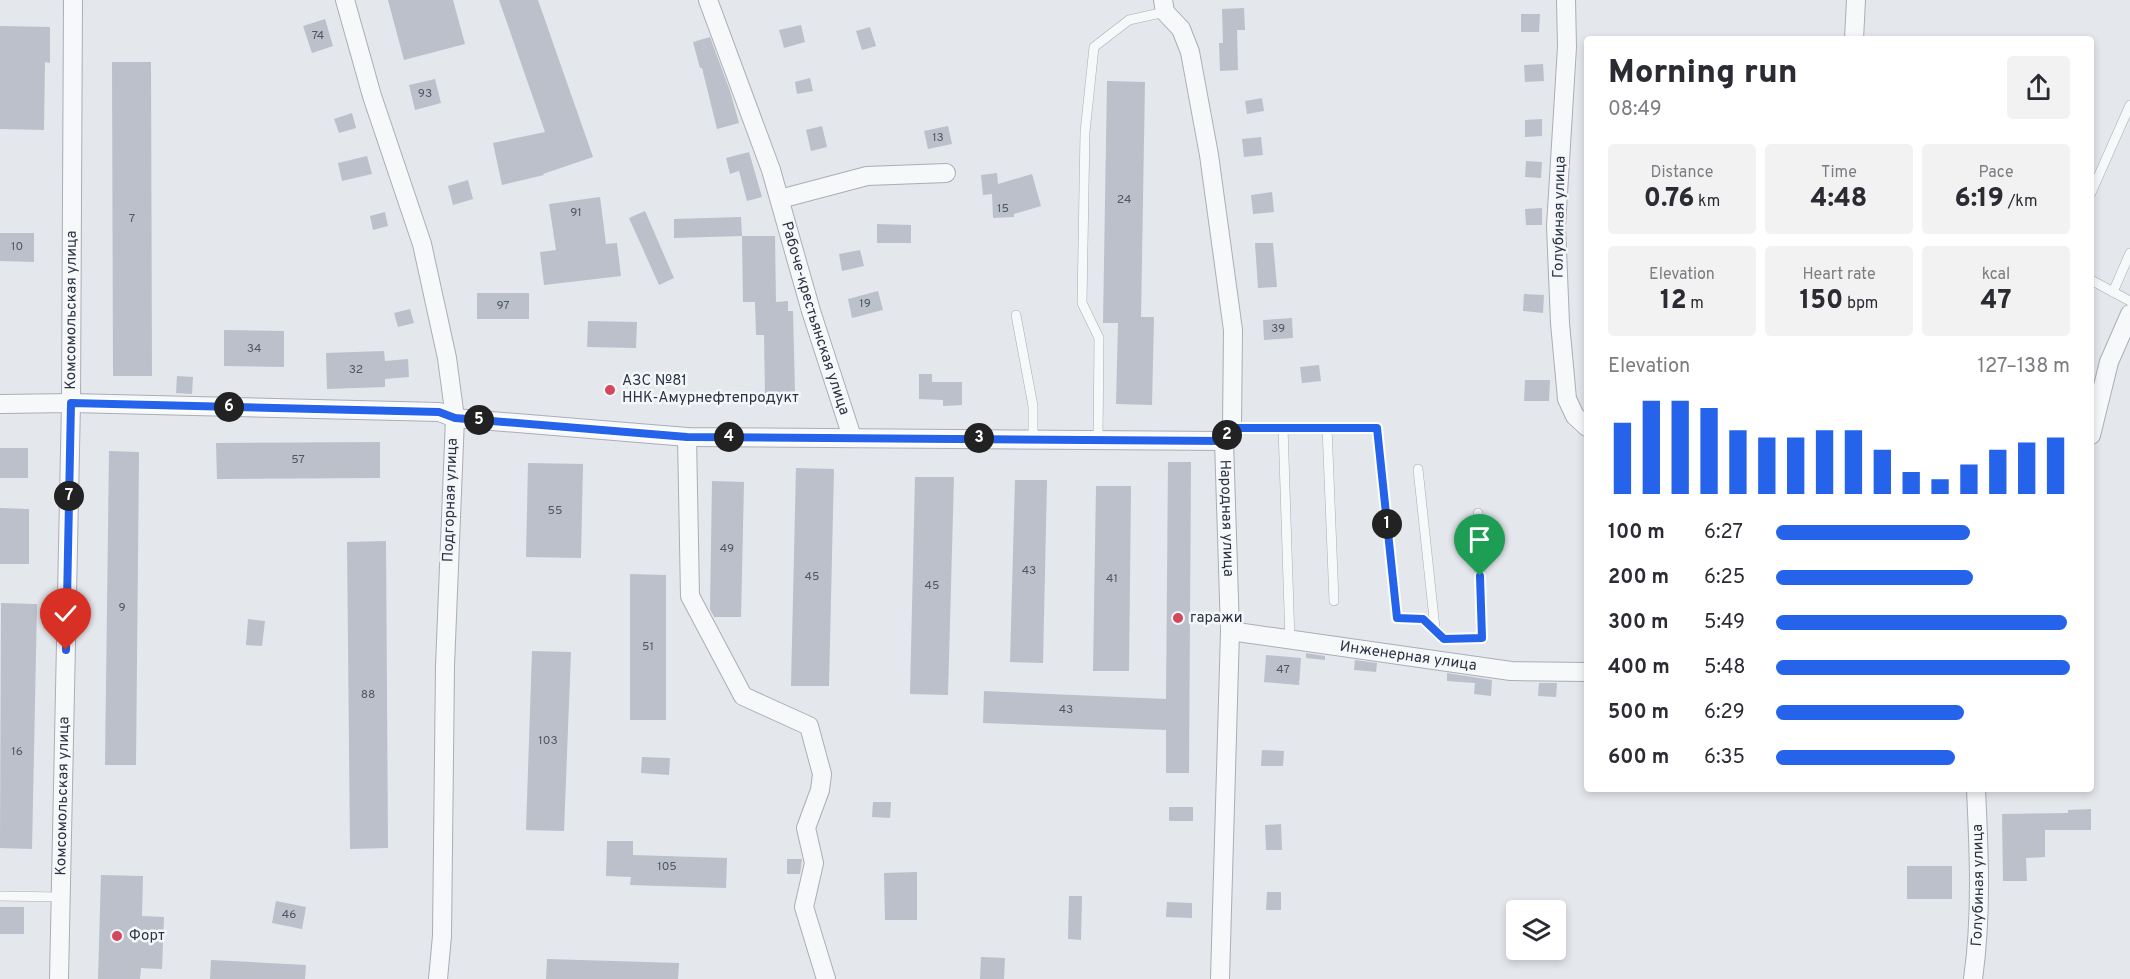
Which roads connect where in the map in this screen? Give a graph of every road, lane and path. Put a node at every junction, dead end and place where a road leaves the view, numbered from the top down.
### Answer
1 (73, 0) edge
2 (345, 0) edge
3 (708, 0) edge
4 (1566, 0) edge
5 (1856, 0) edge
6 (1164, 6) edge
7 (1854, 36) edge
8 (2130, 105) edge
9 (946, 173) dead end
10 (2094, 186) edge
11 (780, 199) junction
12 (2130, 253) edge
13 (2094, 282) edge
14 (2113, 292) junction
15 (2130, 301) edge
16 (2130, 314) edge
17 (1016, 315) dead end
18 (71, 403) junction
19 (0, 404) edge
20 (455, 418) junction
21 (2094, 423) edge
22 (1584, 424) edge
23 (1283, 427) junction
24 (1327, 428) junction
25 (1228, 434) junction
26 (687, 437) junction
27 (852, 437) junction
28 (1033, 438) junction
29 (1098, 439) junction
30 (1418, 469) dead end
31 (1478, 513) dead end
32 (1334, 602) dead end
33 (1435, 628) junction
34 (1230, 632) junction
35 (1290, 641) junction
36 (1584, 672) edge
37 (1976, 792) edge
38 (0, 896) edge
39 (61, 897) junction
40 (60, 979) edge
41 (438, 979) edge
42 (826, 979) edge
43 (1220, 979) edge
44 (1973, 979) edge

1 - 18 street, Комсомольская улица
2 - 20 street, Подгорная улица
3 - 11 street, Рабоче-крестьянская улица
4 - 22 street, Голубиная улица
5 - 7 street
6 - 25 street, Народная улица
6 - 29 lane
8 - 10 lane
9 - 11 street
11 - 27 street, Рабоче-крестьянская улица
12 - 14 lane
13 - 14 lane
14 - 15 lane
16 - 21 street
17 - 28 lane
18 - 19 street
18 - 20 street
18 - 39 street, Комсомольская улица
20 - 26 street
20 - 41 street, Подгорная улица
23 - 24 lane
23 - 25 lane
23 - 35 lane
24 - 32 lane
24 - 33 lane
25 - 29 street
25 - 34 street, Народная улица
26 - 27 street
26 - 42 street
27 - 28 street
28 - 29 street
30 - 33 lane
31 - 33 lane
34 - 35 street, Инженерная улица
34 - 43 street, Народная улица
35 - 36 street, Инженерная улица
37 - 44 street, Голубиная улица
38 - 39 lane
39 - 40 street, Комсомольская улица

